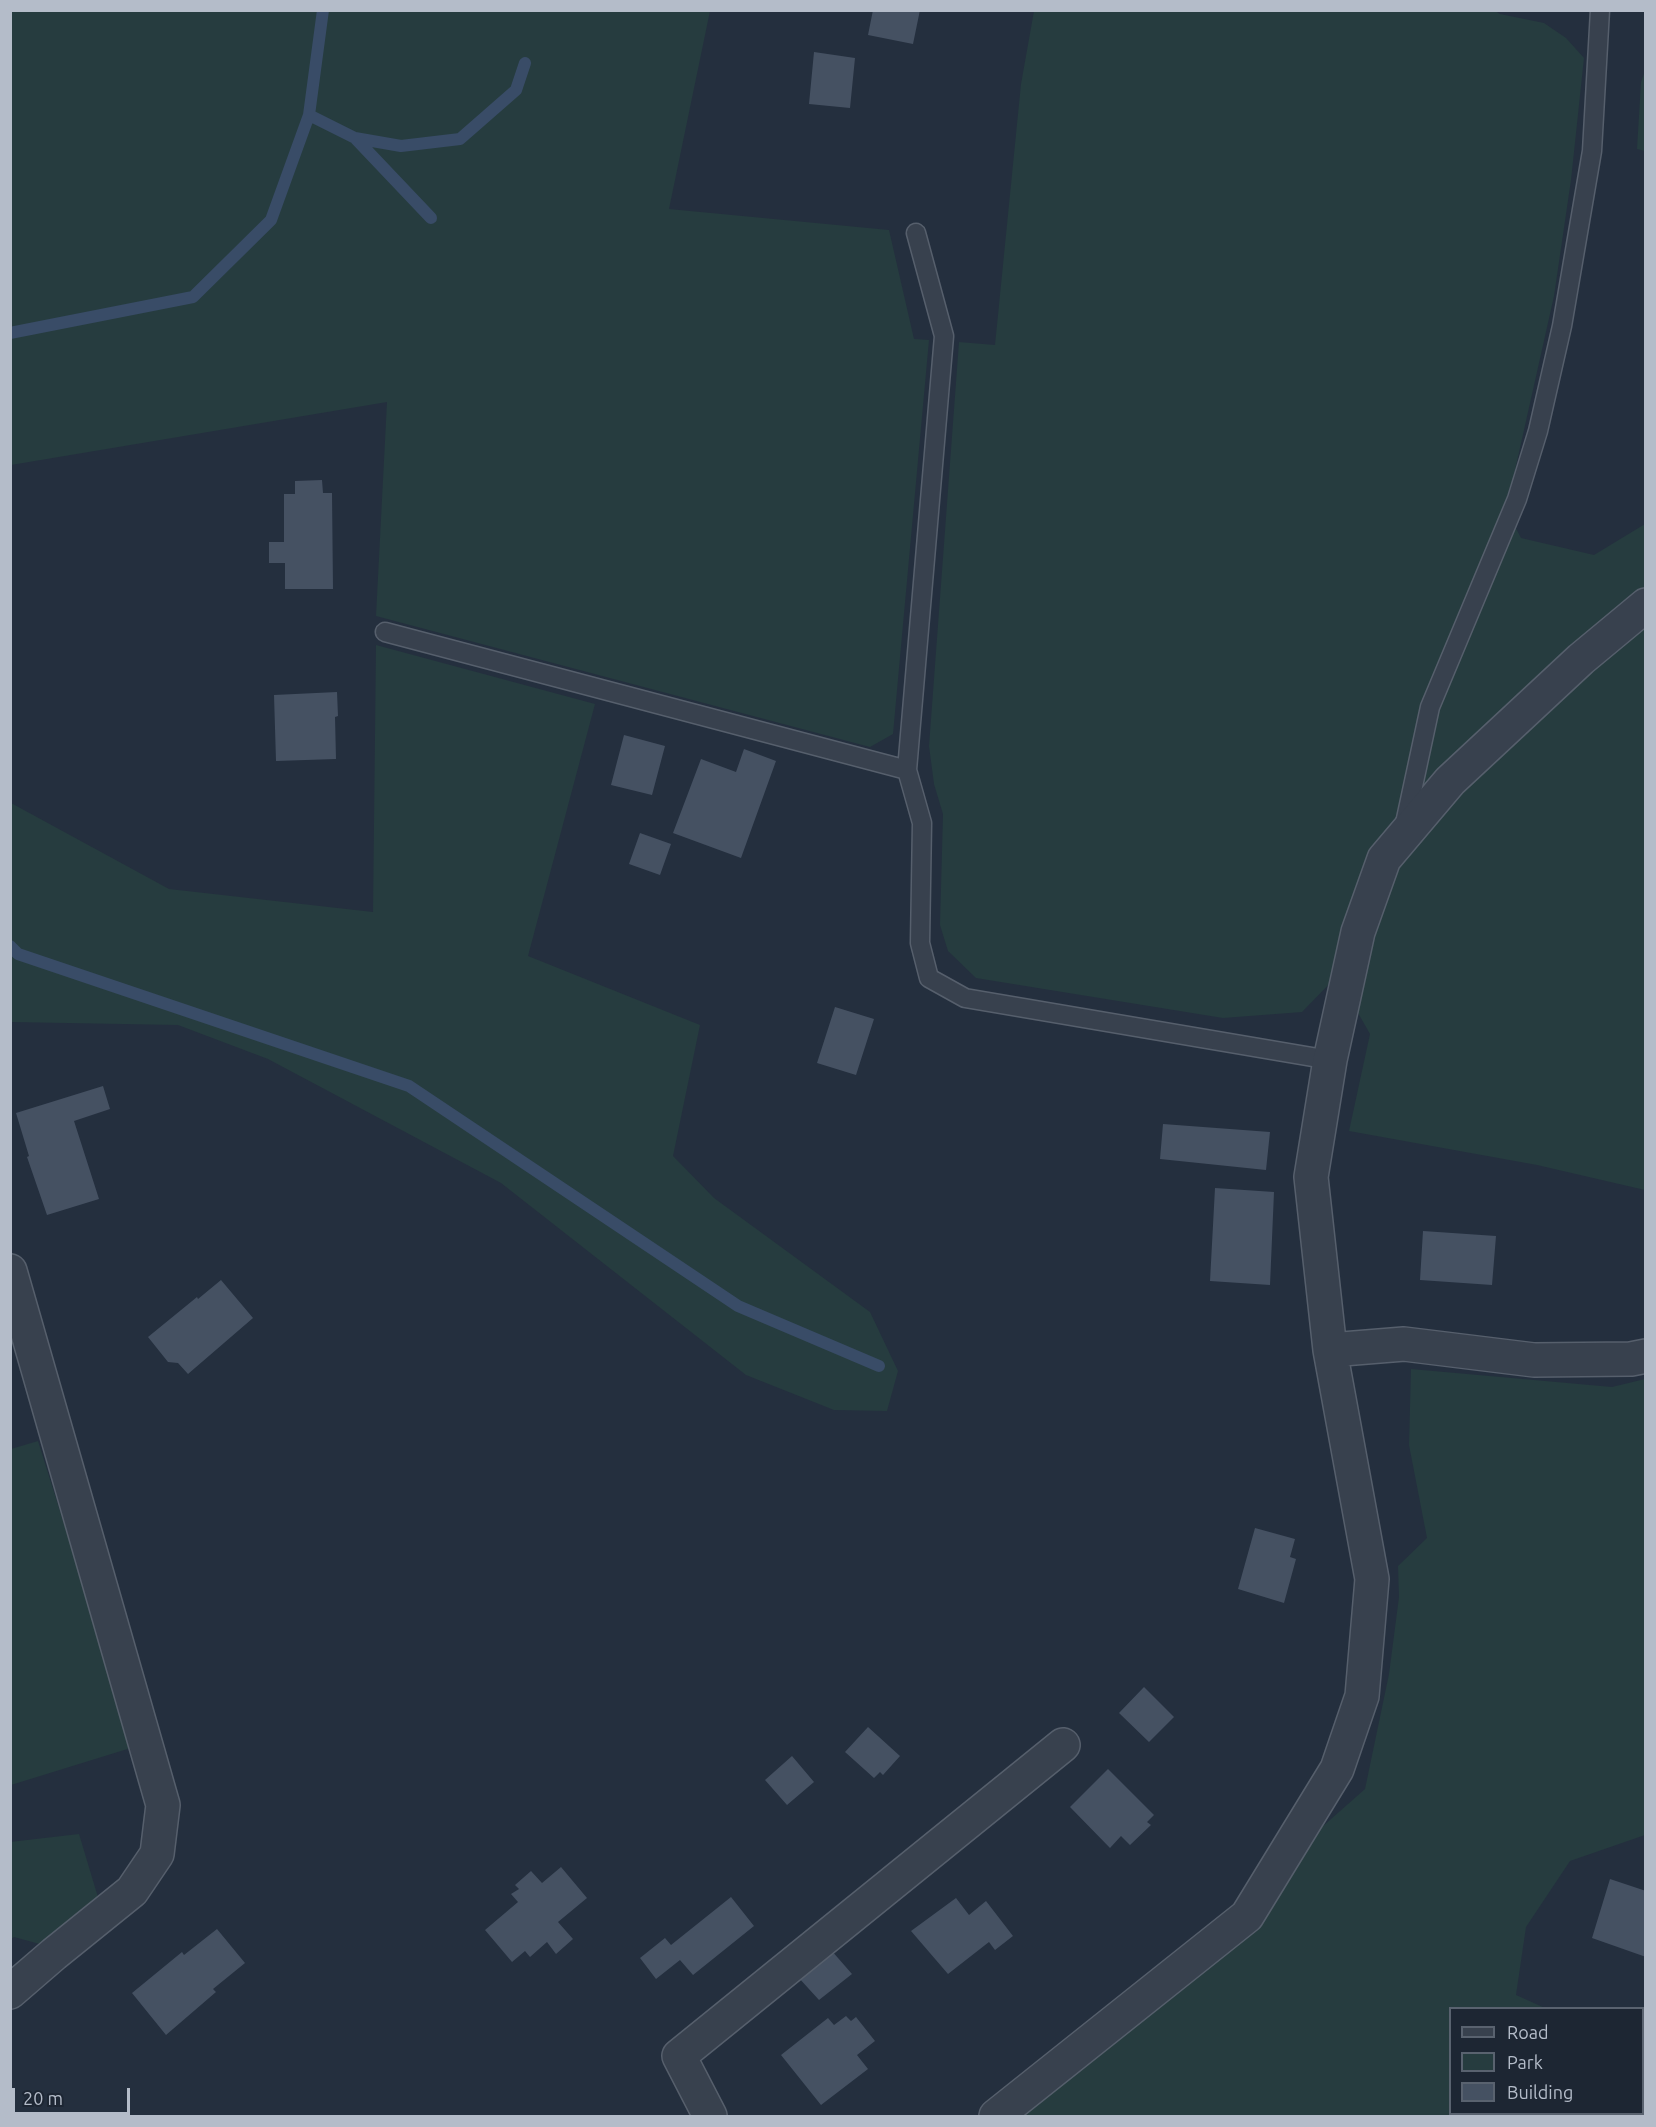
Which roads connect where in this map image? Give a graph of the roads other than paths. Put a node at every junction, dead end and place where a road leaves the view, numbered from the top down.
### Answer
1 (1600, 10) edge
2 (916, 233) dead end
3 (1646, 605) edge
4 (385, 632) dead end
5 (907, 770) junction
6 (1401, 838) junction
7 (1330, 1060) junction
8 (10, 1271) edge
9 (1330, 1350) junction
10 (1646, 1356) edge
11 (1063, 1745) dead end
12 (10, 1992) edge
13 (710, 2116) edge
14 (996, 2116) edge

1 - 6 lane
2 - 5 lane
3 - 6 street
4 - 5 lane
5 - 7 lane
6 - 7 street
7 - 9 street
8 - 12 street
9 - 10 street
9 - 14 street
11 - 13 street

